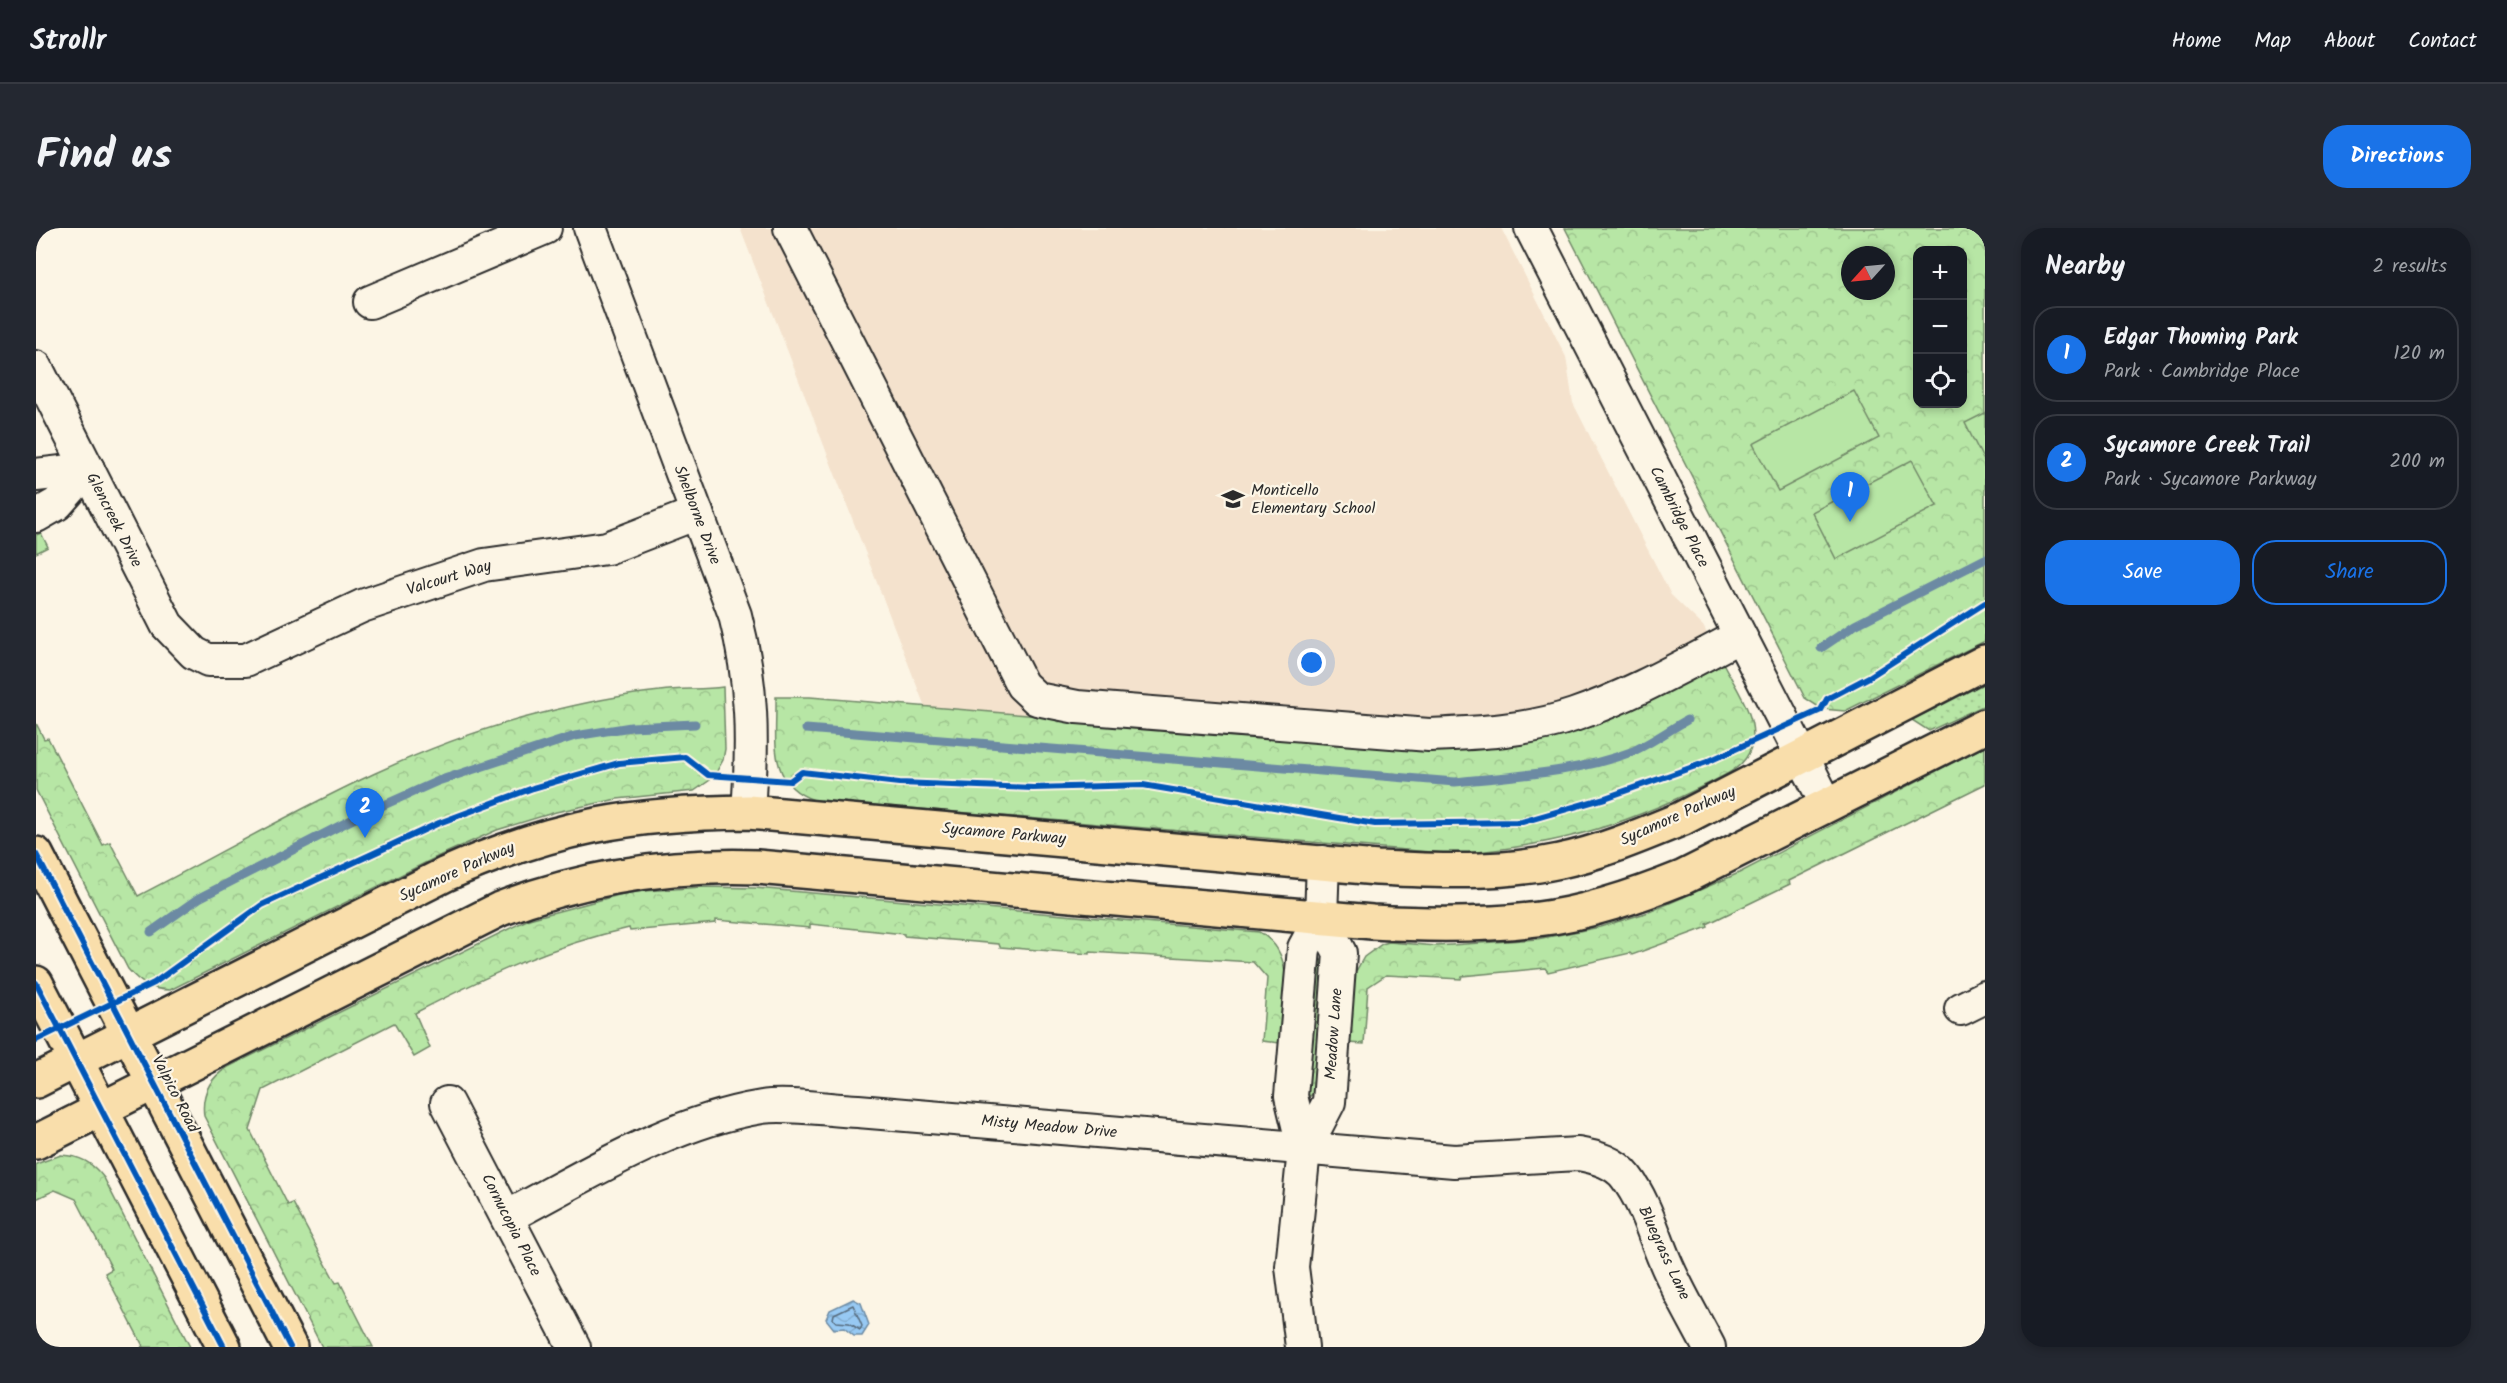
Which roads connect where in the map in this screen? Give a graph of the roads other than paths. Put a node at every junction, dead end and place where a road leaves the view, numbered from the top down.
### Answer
1 (545, 228) edge
2 (590, 228) edge
3 (790, 228) edge
4 (1531, 228) edge
5 (370, 302) dead end
6 (36, 366) edge
7 (88, 469) junction
8 (36, 475) edge
9 (697, 513) junction
10 (36, 516) edge
11 (1740, 636) junction
12 (208, 660) joint
13 (1985, 662) edge
14 (1985, 726) edge
15 (1802, 756) junction
16 (1827, 805) junction
17 (748, 812) junction
18 (36, 854) edge
19 (1323, 862) junction
20 (1321, 917) junction
21 (36, 983) edge
22 (129, 1034) junction
23 (76, 1061) junction
24 (36, 1081) edge
25 (154, 1082) junction
26 (447, 1103) dead end
27 (101, 1110) junction
28 (36, 1142) edge
29 (1304, 1150) junction
30 (1612, 1165) joint
31 (507, 1217) junction
32 (224, 1347) edge
33 (290, 1347) edge
34 (574, 1347) edge
35 (1302, 1347) edge
36 (1709, 1347) edge

1 - 5 street
2 - 9 street, Shelborne Drive
3 - 11 street
4 - 11 street, Cambridge Place
6 - 7 street, Glencreek Drive
7 - 8 street
7 - 10 street
7 - 12 street, Glencreek Drive
9 - 12 street, Valcourt Way
9 - 17 street, Shelborne Drive
11 - 15 street, Cambridge Place
13 - 15 main road, Sycamore Parkway
14 - 16 main road
15 - 16 street, Cambridge Place
15 - 19 main road, Sycamore Parkway
16 - 20 main road
17 - 19 main road, Sycamore Parkway
17 - 22 main road, Sycamore Parkway
18 - 22 main road, Valpico Road
19 - 20 street
20 - 25 main road
20 - 29 street
21 - 23 main road
22 - 23 main road, Sycamore Parkway
22 - 25 main road, Valpico Road
23 - 24 main road, Sycamore Parkway
23 - 27 main road
25 - 27 main road
25 - 33 main road, Valpico Road
26 - 31 street, Cornucopia Place
27 - 28 main road
27 - 32 main road
29 - 30 street, Misty Meadow Drive
29 - 31 street, Misty Meadow Drive
29 - 35 street
30 - 36 street, Bluegrass Lane
31 - 34 street, Cornucopia Place

